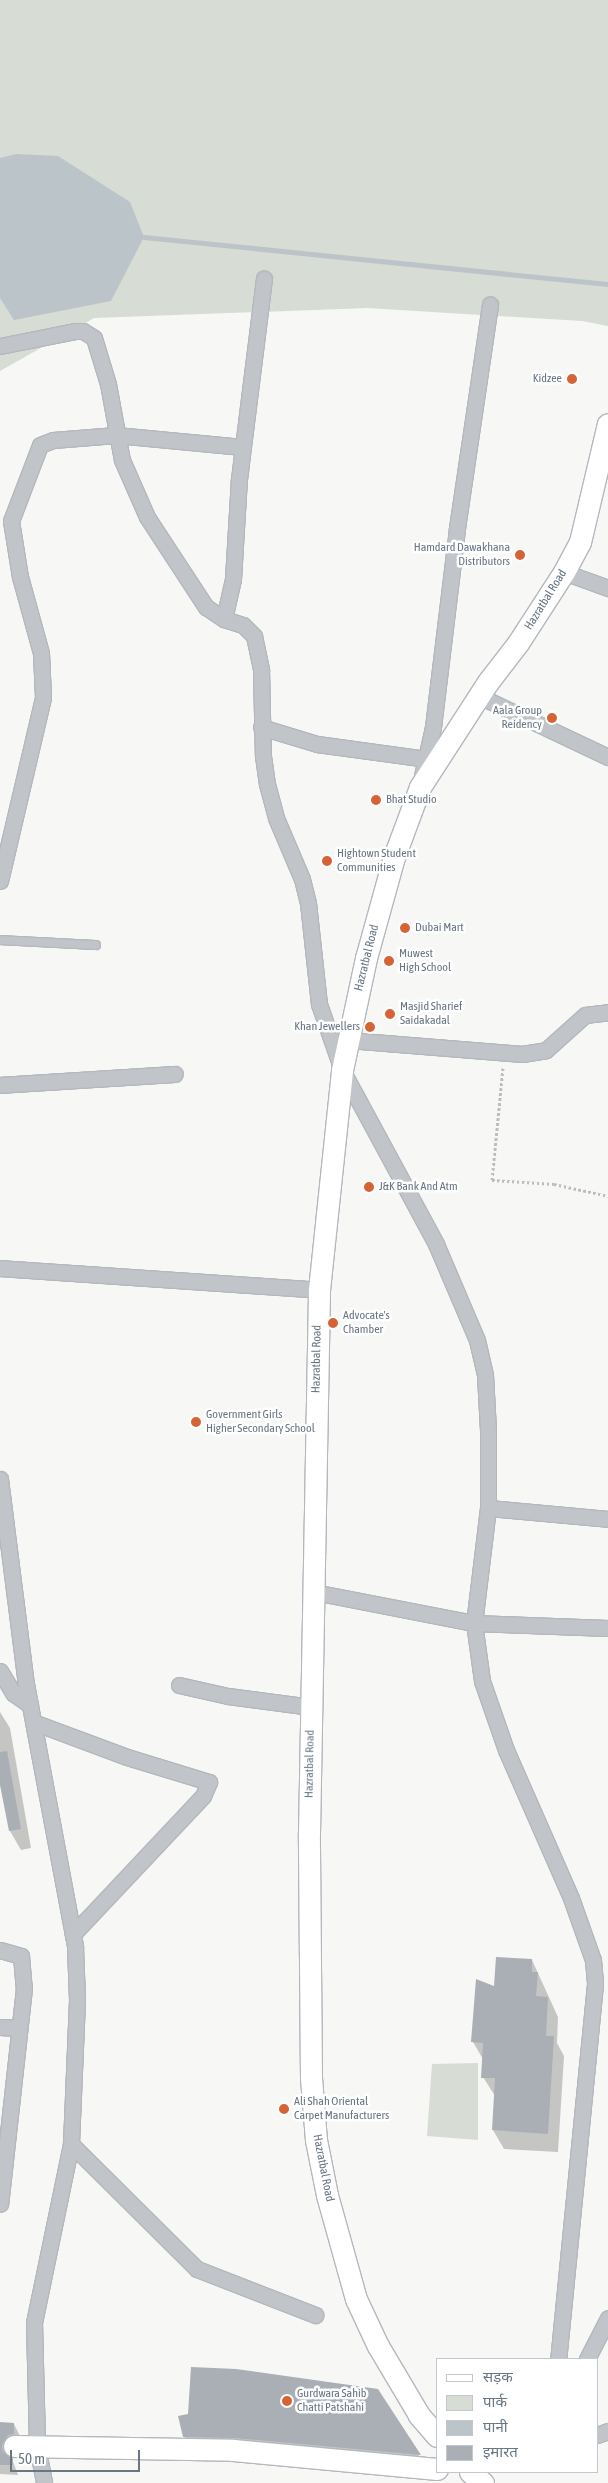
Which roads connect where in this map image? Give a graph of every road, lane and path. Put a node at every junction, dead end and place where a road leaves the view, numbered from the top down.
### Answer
1 (264, 279) dead end
2 (490, 304) dead end
3 (0, 346) edge
4 (606, 431) edge
5 (116, 435) junction
6 (242, 447) junction
7 (7, 508) edge
8 (564, 572) junction
9 (608, 588) edge
10 (224, 619) junction
11 (479, 696) junction
12 (261, 727) junction
13 (608, 757) edge
14 (426, 759) junction
15 (420, 787) junction
16 (0, 881) edge
17 (0, 940) edge
18 (96, 945) dead end
19 (608, 1012) edge
20 (348, 1040) junction
21 (504, 1053) junction
22 (342, 1070) junction
23 (175, 1074) dead end
24 (0, 1085) edge
25 (608, 1196) edge
26 (0, 1268) edge
27 (319, 1290) junction
28 (0, 1479) edge
29 (488, 1508) junction
30 (608, 1519) edge
31 (314, 1592) junction
32 (474, 1623) junction
33 (608, 1628) edge
34 (0, 1670) edge
35 (180, 1685) dead end
36 (30, 1705) junction
37 (311, 1706) junction
38 (33, 1722) junction
39 (73, 1934) junction
40 (0, 1950) edge
41 (0, 2027) edge
42 (19, 2028) junction
43 (71, 2144) junction
44 (0, 2204) edge
45 (315, 2315) dead end
46 (608, 2318) edge
47 (558, 2358) edge
48 (588, 2358) edge
49 (436, 2435) edge
50 (14, 2446) dead end
51 (37, 2446) junction
52 (436, 2469) edge
53 (471, 2473) edge
54 (44, 2483) edge
55 (483, 2483) edge

1 - 6 street
2 - 14 street
3 - 5 street
4 - 8 main road, Hazratbal Road
5 - 6 street
5 - 7 street
5 - 10 street
6 - 10 street
7 - 16 street
8 - 9 street
8 - 11 main road, Hazratbal Road
10 - 12 street
11 - 13 street
11 - 15 main road, Hazratbal Road
12 - 14 street
12 - 22 street
14 - 15 street
15 - 20 main road, Hazratbal Road
17 - 18 lane
19 - 21 street
20 - 21 street
20 - 22 main road, Hazratbal Road
21 - 25 path
22 - 27 main road, Hazratbal Road
22 - 29 street
23 - 24 street
26 - 27 street
27 - 31 main road, Hazratbal Road
28 - 36 street
29 - 30 street
29 - 32 street
31 - 32 street
31 - 37 main road, Hazratbal Road
32 - 33 street
32 - 47 street
34 - 36 street
35 - 37 street
36 - 38 street
37 - 49 main road, Hazratbal Road
38 - 39 street
38 - 39 street
39 - 43 street
40 - 42 street
41 - 42 street
42 - 44 street
43 - 45 street
43 - 51 street
46 - 48 street
50 - 51 main road
51 - 52 main road
51 - 54 street
53 - 55 main road

